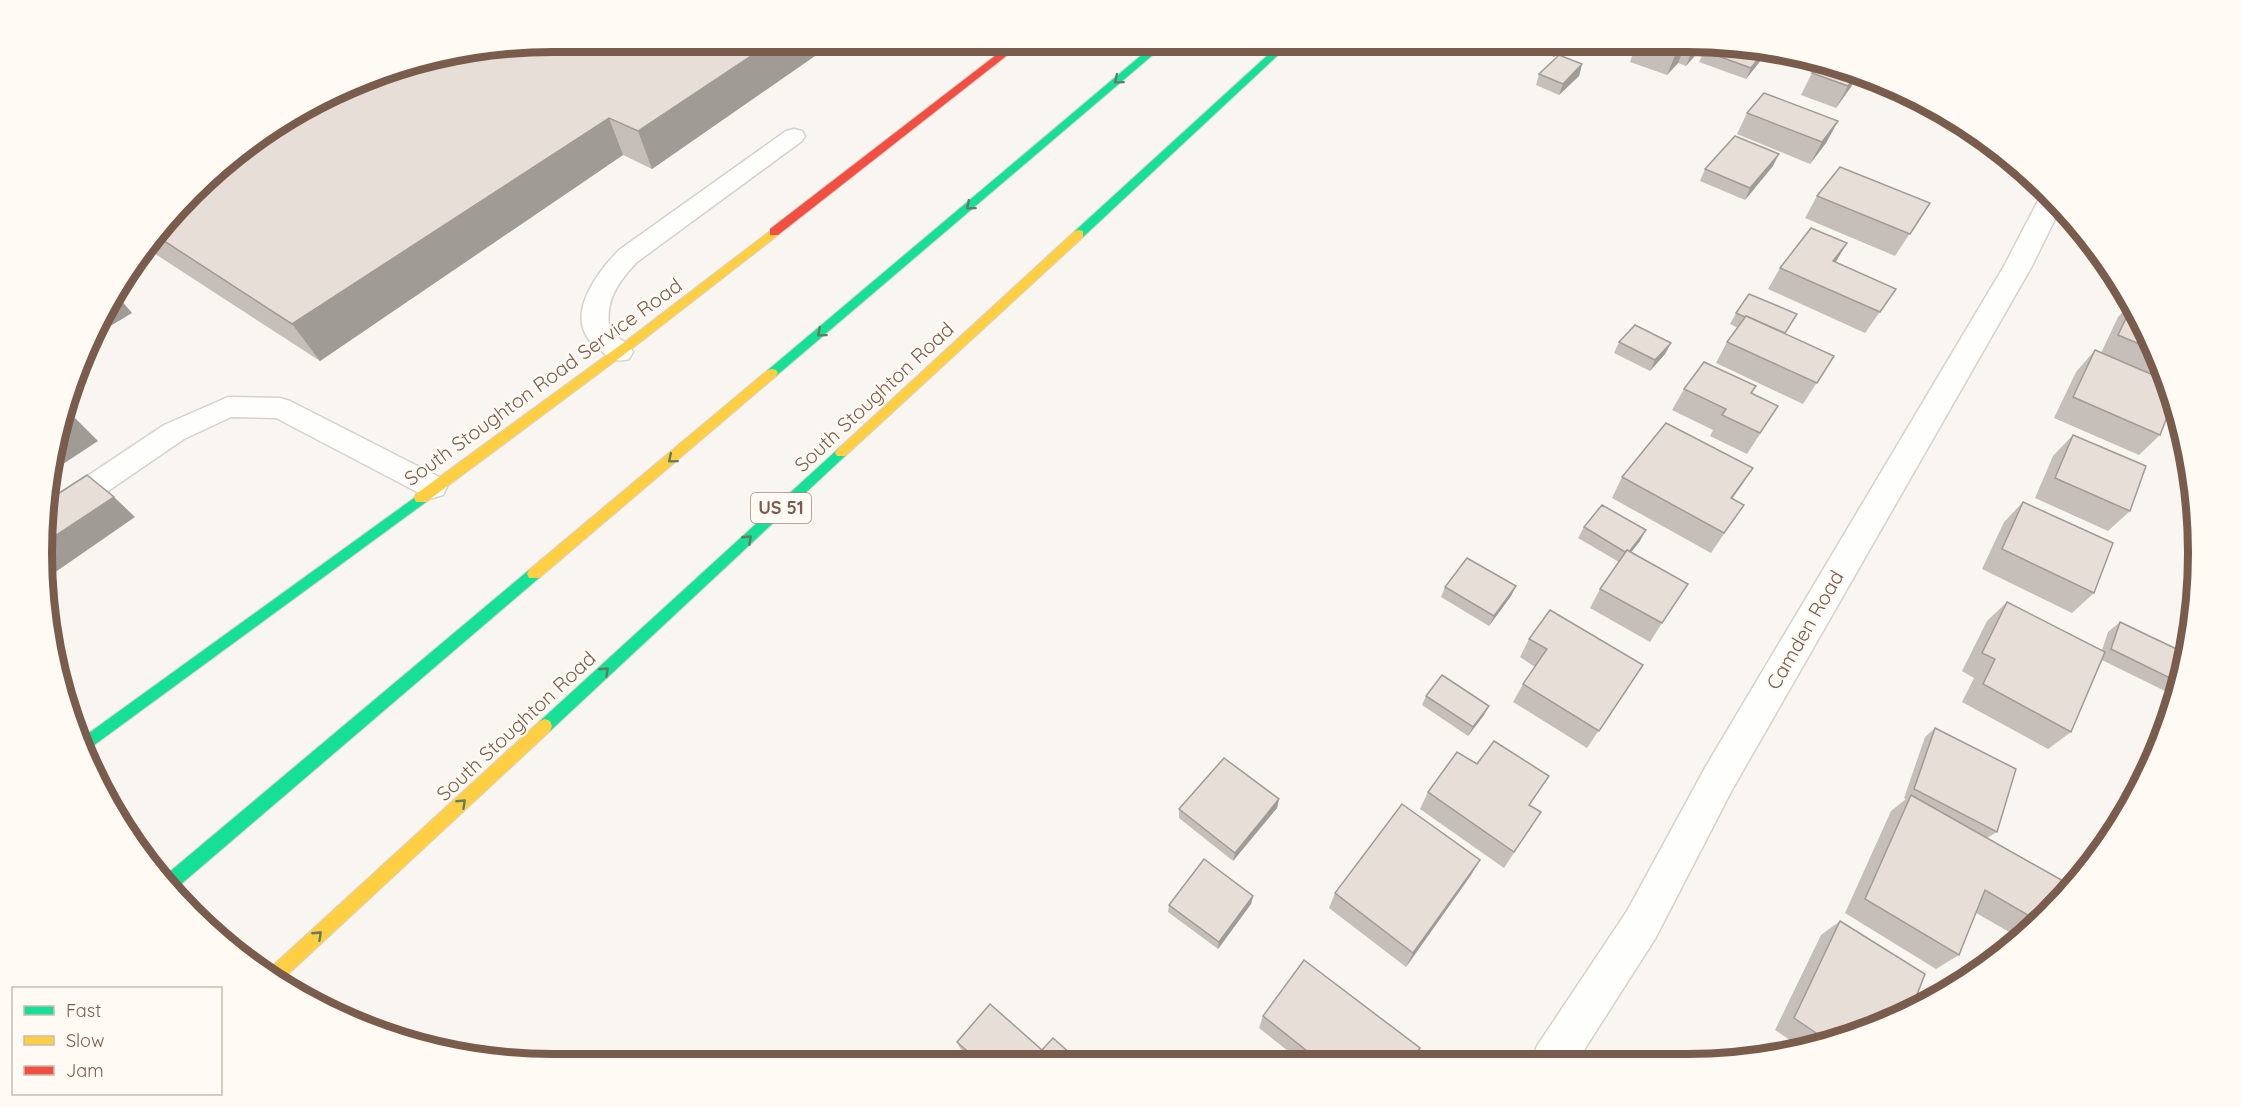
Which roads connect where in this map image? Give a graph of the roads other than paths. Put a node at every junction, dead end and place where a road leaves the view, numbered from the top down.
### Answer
1 (1006, 52) edge
2 (1151, 52) edge
3 (1276, 52) edge
4 (794, 136) dead end
5 (2048, 206) edge
6 (620, 352) junction
7 (433, 487) junction
8 (55, 513) edge
9 (89, 741) edge
10 (173, 880) edge
11 (278, 972) edge
12 (1557, 1054) edge

1 - 6 main road, South Stoughton Road Service Road
2 -> 10 main road
11 -> 3 main road, South Stoughton Road / US 51
4 - 6 lane
5 - 12 street, Camden Road
6 - 7 main road, South Stoughton Road Service Road
7 - 8 lane
7 - 9 main road, South Stoughton Road Service Road

